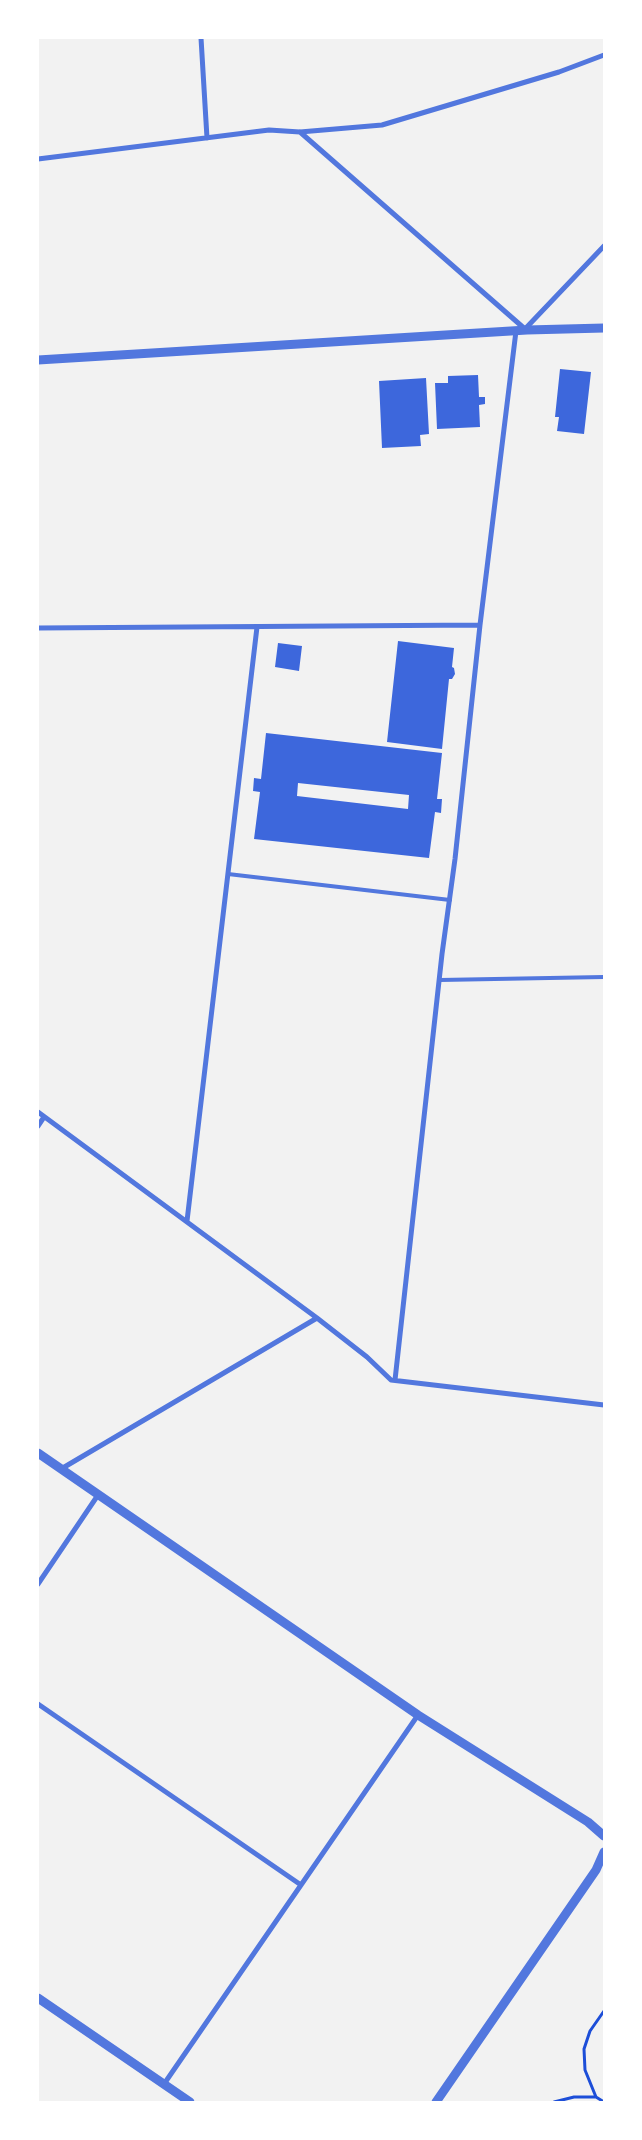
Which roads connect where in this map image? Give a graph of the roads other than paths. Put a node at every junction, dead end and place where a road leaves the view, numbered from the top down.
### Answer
1 (201, 38) edge
2 (604, 55) edge
3 (300, 132) junction
4 (207, 138) junction
5 (38, 159) edge
6 (604, 246) edge
7 (604, 328) edge
8 (522, 330) junction
9 (38, 360) edge
10 (480, 624) junction
11 (257, 627) junction
12 (38, 628) edge
13 (228, 874) junction
14 (450, 900) junction
15 (604, 976) edge
16 (440, 980) junction
17 (38, 1112) edge
18 (44, 1117) junction
19 (38, 1126) edge
20 (187, 1222) junction
21 (316, 1318) junction
22 (395, 1380) junction
23 (604, 1405) edge
24 (38, 1453) edge
25 (60, 1469) junction
26 (98, 1495) junction
27 (38, 1584) edge
28 (38, 1704) edge
29 (418, 1715) junction
30 (604, 1836) edge
31 (604, 1852) edge
32 (301, 1885) junction
33 (38, 1998) edge
34 (164, 2084) junction
35 (190, 2102) edge
36 (436, 2102) edge

1 - 4 street
2 - 3 street
3 - 4 street
3 - 8 street
4 - 5 street
6 - 8 street
7 - 8 street
8 - 9 street
8 - 10 street
10 - 11 street
10 - 14 street
11 - 12 street
11 - 13 street
13 - 14 lane
13 - 20 street
14 - 16 street
15 - 16 lane
16 - 22 street
17 - 18 street
18 - 19 street
18 - 20 street
20 - 21 street
21 - 22 street
21 - 25 street
22 - 23 street
24 - 25 street
25 - 26 street
26 - 27 street
26 - 29 street
28 - 32 street
29 - 30 street
29 - 32 street
31 - 36 street
32 - 34 street
33 - 34 street
34 - 35 street

